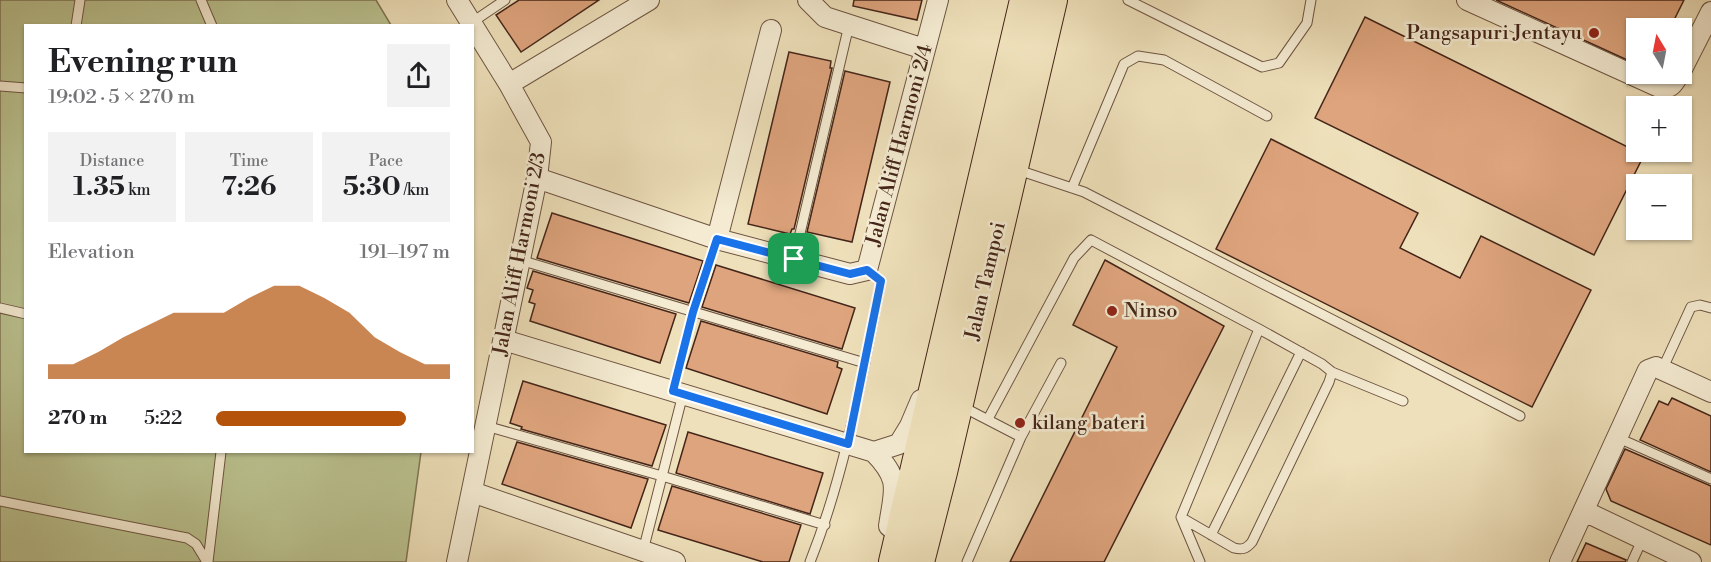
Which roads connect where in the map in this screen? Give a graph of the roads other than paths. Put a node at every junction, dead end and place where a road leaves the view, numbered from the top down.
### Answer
1 (80, 0) edge
2 (201, 0) edge
3 (457, 0) edge
4 (505, 0) edge
5 (649, 0) edge
6 (808, 0) edge
7 (938, 0) edge
8 (1024, 0) edge
9 (1052, 0) edge
10 (1128, 0) edge
11 (1311, 0) edge
12 (1467, 0) edge
13 (1711, 12) edge
14 (471, 22) joint
15 (76, 24) edge
16 (211, 24) edge
17 (849, 25) junction
18 (474, 27) edge
19 (771, 30) dead end
20 (924, 49) junction
21 (1692, 49) edge
22 (1626, 72) edge
23 (509, 84) junction
24 (1652, 84) edge
25 (1672, 84) edge
26 (0, 86) edge
27 (24, 88) edge
28 (1267, 116) dead end
29 (1013, 168) junction
30 (537, 178) junction
31 (1071, 188) junction
32 (717, 239) junction
33 (794, 259) junction
34 (520, 260) junction
35 (867, 270) junction
36 (0, 308) edge
37 (1711, 308) edge
38 (693, 312) junction
39 (24, 314) edge
40 (1259, 329) junction
41 (504, 340) junction
42 (942, 352) junction
43 (1301, 352) junction
44 (864, 363) junction
45 (1061, 363) dead end
46 (1657, 368) junction
47 (1332, 372) junction
48 (1711, 392) edge
49 (678, 393) junction
50 (1403, 401) dead end
51 (958, 405) junction
52 (1520, 416) dead end
53 (988, 419) junction
54 (486, 426) junction
55 (1021, 437) junction
56 (1616, 437) junction
57 (849, 445) junction
58 (873, 452) junction
59 (221, 453) edge
60 (662, 476) junction
61 (1711, 479) edge
62 (472, 492) junction
63 (0, 501) edge
64 (1584, 511) junction
65 (1181, 517) junction
66 (825, 525) junction
67 (1211, 535) junction
68 (1642, 540) junction
69 (643, 551) junction
70 (207, 562) edge
71 (457, 562) edge
72 (675, 562) edge
73 (810, 562) edge
74 (882, 562) edge
75 (894, 562) edge
76 (919, 562) edge
77 (967, 562) edge
78 (1200, 562) edge
79 (1560, 562) edge
80 (1632, 562) edge
81 (1691, 562) edge

1 - 15 lane
2 - 16 lane
3 - 14 street, Jalan Aliff Harmoni 2/3
4 - 14 lane
5 - 23 street
6 - 17 street
7 - 20 street, Jalan Aliff Harmoni 2/4
8 - 42 main road, Jalan Tampoi
9 - 29 main road, Jalan Tampoi
10 - 11 lane
12 - 22 street
13 - 21 street
17 - 20 street
17 - 33 lane
18 - 23 street, Jalan Aliff Harmoni 2/3
19 - 32 street
20 - 35 street, Jalan Aliff Harmoni 2/4
23 - 30 street, Jalan Aliff Harmoni 2/3
24 - 25 street
26 - 27 lane
28 - 31 lane
29 - 31 lane
29 - 51 main road, Jalan Tampoi
30 - 32 street
30 - 34 street, Jalan Aliff Harmoni 2/3
31 - 52 lane
32 - 33 street
32 - 38 lane
33 - 35 street
34 - 38 lane
34 - 41 street, Jalan Aliff Harmoni 2/3
35 - 44 lane, Jalan Aliff Harmoni 2/4
36 - 39 lane
37 - 46 lane
38 - 44 lane
38 - 49 lane
40 - 43 lane
40 - 53 lane
40 - 65 lane
41 - 49 street
41 - 54 street, Jalan Aliff Harmoni 2/3
42 - 58 street
42 - 75 main road, Jalan Tampoi
43 - 47 lane
43 - 67 lane
44 - 57 lane, Jalan Aliff Harmoni 2/4
45 - 55 lane
46 - 48 street
46 - 56 street
47 - 50 lane
47 - 67 lane
49 - 57 street
49 - 60 lane
51 - 53 lane
51 - 76 main road, Jalan Tampoi
53 - 55 lane
54 - 60 lane
54 - 62 street, Jalan Aliff Harmoni 2/3
55 - 77 lane
56 - 61 lane
56 - 64 street
57 - 58 street
57 - 66 lane, Jalan Aliff Harmoni 2/4
58 - 74 street
59 - 70 lane
60 - 66 lane
60 - 69 lane
62 - 69 street
62 - 71 street, Jalan Aliff Harmoni 2/3
63 - 70 lane
64 - 68 street
64 - 79 street
65 - 67 lane
65 - 78 lane
66 - 73 lane, Jalan Aliff Harmoni 2/4
68 - 80 lane
68 - 81 street
69 - 72 street

